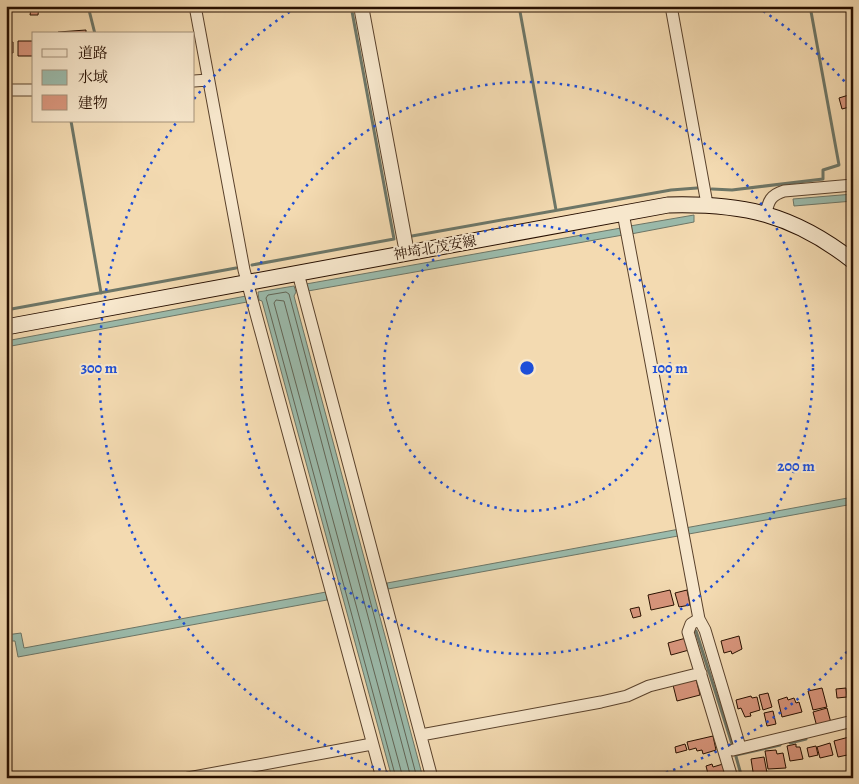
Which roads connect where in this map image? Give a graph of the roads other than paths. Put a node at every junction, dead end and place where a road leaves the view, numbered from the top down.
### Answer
1 (195, 6) edge
2 (362, 6) edge
3 (671, 6) edge
4 (208, 80) junction
5 (195, 81) edge
6 (6, 90) edge
7 (32, 90) edge
8 (853, 185) edge
9 (707, 204) junction
10 (766, 214) junction
11 (625, 224) junction
12 (406, 253) junction
13 (853, 261) edge
14 (300, 284) junction
15 (250, 293) junction
16 (6, 327) edge
17 (699, 619) junction
18 (701, 673) junction
19 (853, 721) edge
20 (421, 735) junction
21 (372, 744) junction
22 (733, 750) junction
23 (188, 778) edge
24 (382, 778) edge
25 (432, 778) edge
26 (732, 778) edge

1 - 4 street
2 - 12 street
3 - 9 street
4 - 5 street
4 - 15 street
6 - 7 street
8 - 10 street
9 - 10 main road, 神埼北茂安線
9 - 11 main road, 神埼北茂安線
10 - 13 main road, 神埼北茂安線
11 - 12 main road, 神埼北茂安線
11 - 17 street
12 - 14 main road, 神埼北茂安線
14 - 15 main road, 神埼北茂安線
14 - 20 street
15 - 16 main road, 神埼北茂安線
15 - 21 street
17 - 18 street
17 - 22 street
18 - 20 street
18 - 22 street
19 - 22 street
20 - 25 street
21 - 23 street
21 - 24 street
22 - 26 street

